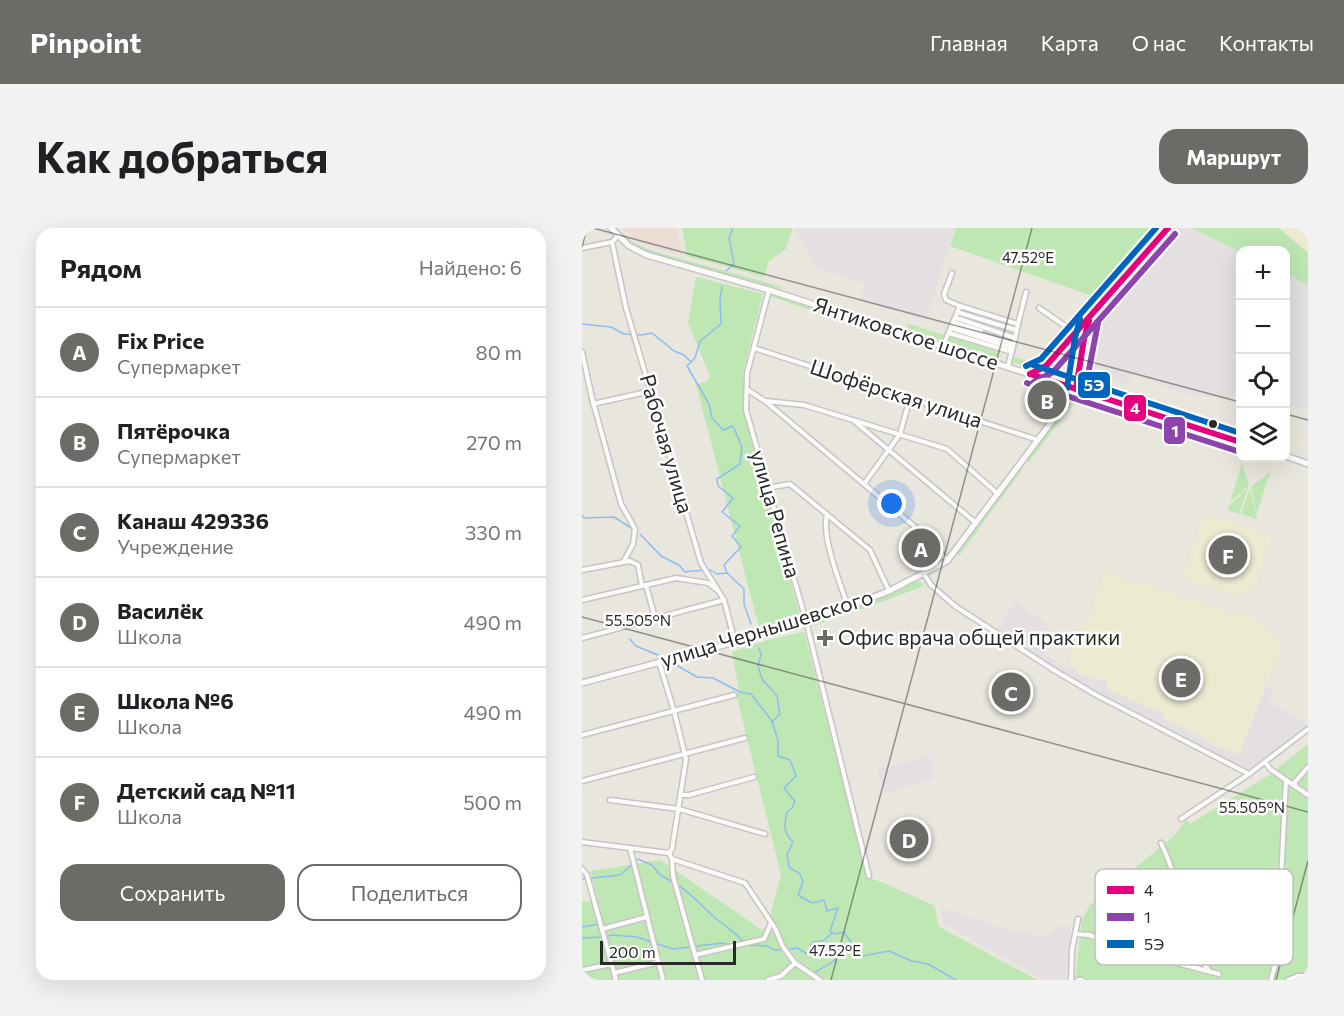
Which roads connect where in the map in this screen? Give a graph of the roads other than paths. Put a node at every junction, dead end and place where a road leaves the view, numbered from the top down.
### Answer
1 (611, 228) edge
2 (1168, 228) edge
3 (618, 236) junction
4 (612, 242) junction
5 (582, 248) edge
6 (952, 273) dead end
7 (769, 290) junction
8 (1026, 292) dead end
9 (1039, 308) dead end
10 (957, 312) junction
11 (989, 315) junction
12 (1090, 319) junction
13 (989, 330) junction
14 (1017, 330) junction
15 (1077, 333) junction
16 (982, 337) junction
17 (1084, 339) junction
18 (943, 346) junction
19 (754, 348) junction
20 (582, 352) edge
21 (1055, 356) junction
22 (1008, 366) junction
23 (1046, 366) junction
24 (1080, 366) junction
25 (1030, 374) junction
26 (1046, 379) junction
27 (747, 389) junction
28 (1076, 389) junction
29 (651, 391) junction
30 (910, 398) junction
31 (765, 401) junction
32 (593, 404) junction
33 (851, 419) junction
34 (900, 434) junction
35 (1038, 440) junction
36 (1236, 441) edge
37 (889, 450) junction
38 (1290, 457) edge
39 (1308, 464) edge
40 (864, 484) junction
41 (767, 488) junction
42 (998, 494) junction
43 (827, 515) junction
44 (976, 523) junction
45 (624, 561) junction
46 (947, 561) junction
47 (582, 570) edge
48 (924, 574) junction
49 (644, 586) junction
50 (889, 591) junction
51 (720, 592) junction
52 (582, 600) edge
53 (724, 600) junction
54 (848, 607) junction
55 (655, 618) junction
56 (806, 621) junction
57 (582, 638) edge
58 (735, 642) junction
59 (659, 662) junction
60 (582, 683) edge
61 (734, 695) dead end
62 (674, 711) junction
63 (1308, 729) edge
64 (582, 735) edge
65 (745, 738) dead end
66 (685, 754) junction
67 (1265, 762) junction
68 (1308, 767) edge
69 (1249, 774) junction
70 (754, 777) dead end
71 (582, 781) edge
72 (1287, 781) junction
73 (1294, 786) junction
74 (681, 795) junction
75 (1308, 795) edge
76 (609, 800) dead end
77 (679, 809) junction
78 (1181, 819) dead end
79 (765, 834) dead end
80 (582, 842) edge
81 (1161, 843) dead end
82 (630, 848) junction
83 (669, 853) junction
84 (672, 859) junction
85 (582, 869) edge
86 (1172, 869) edge
87 (1282, 869) edge
88 (869, 876) dead end
89 (647, 917) junction
90 (1078, 919) dead end
91 (771, 922) junction
92 (602, 929) junction
93 (1075, 934) junction
94 (1095, 937) edge
95 (695, 955) junction
96 (658, 962) junction
97 (795, 963) junction
98 (612, 964) junction
99 (1187, 965) edge
100 (1206, 965) edge
101 (1275, 965) edge
102 (582, 970) edge
103 (1211, 971) junction
104 (614, 973) junction
105 (1219, 974) dead end
106 (1308, 976) edge
107 (1298, 978) edge
108 (616, 980) edge
109 (663, 980) edge
110 (702, 980) edge
111 (768, 980) edge
112 (819, 980) edge
113 (1071, 980) edge
114 (1271, 980) edge
115 (1288, 980) edge

1 - 3 street, Янтиковское шоссе
2 - 12 street
3 - 4 street
3 - 7 street, Янтиковское шоссе
4 - 5 street
4 - 29 street, Рабочая улица
6 - 11 street
7 - 18 street, Янтиковское шоссе
7 - 19 street, улица Репина
8 - 11 street
9 - 15 street
10 - 11 street
10 - 14 street
10 - 16 street
11 - 13 street
11 - 14 street
11 - 16 street
11 - 16 street
11 - 16 street
11 - 16 street
11 - 16 street
11 - 16 street
11 - 16 street
11 - 16 street
11 - 16 street
11 - 16 street
11 - 16 street
12 - 15 street
12 - 17 street
13 - 16 street
13 - 16 street
13 - 16 street
13 - 16 street
13 - 16 street
14 - 16 street
15 - 17 street
15 - 21 street
16 - 16 street
16 - 18 street
16 - 22 street
17 - 24 street
18 - 22 street, Янтиковское шоссе
19 - 27 street, улица Репина
19 - 30 street, Шофёрская улица
20 - 32 street
21 - 23 street
21 - 24 street
22 - 25 street, Янтиковское шоссе
23 - 25 street
23 - 26 street
24 - 28 street
25 - 26 street, Янтиковское шоссе
26 - 28 street, Янтиковское шоссе
27 - 31 street
27 - 41 street, улица Репина
28 - 35 street, улица Чернышевского
28 - 36 street, Янтиковское шоссе
29 - 32 street
29 - 51 street, Рабочая улица
30 - 34 street
30 - 35 street, Шофёрская улица
31 - 33 street
31 - 40 street
32 - 45 street
33 - 34 street
33 - 37 street
34 - 37 street
34 - 42 street
35 - 42 street, улица Чернышевского
37 - 40 street
37 - 44 street
38 - 39 street
40 - 46 street
41 - 43 street
41 - 56 street, улица Репина
42 - 44 street, улица Чернышевского
43 - 50 street
43 - 54 street
44 - 46 street, улица Чернышевского
45 - 47 street
45 - 49 street
46 - 48 street, улица Чернышевского
48 - 50 street, улица Чернышевского
48 - 69 street
49 - 51 street
49 - 52 street
49 - 55 street
50 - 54 street, улица Чернышевского
51 - 53 street, Рабочая улица
53 - 55 street
53 - 58 street, Рабочая улица
54 - 56 street, улица Чернышевского
55 - 57 street
56 - 58 street, улица Чернышевского
56 - 88 street, улица Репина
58 - 59 street, улица Чернышевского
59 - 60 street, улица Чернышевского
59 - 62 street
61 - 62 street
62 - 64 street
62 - 66 street
63 - 67 street
65 - 66 street
66 - 71 street
66 - 74 street
67 - 69 street
67 - 72 street
68 - 73 street
69 - 78 street
70 - 74 street
72 - 73 street
72 - 87 street
73 - 75 street
74 - 77 street
76 - 77 street
77 - 79 street
77 - 83 street
80 - 82 street
81 - 86 street
82 - 83 street
82 - 89 street
83 - 84 street
84 - 91 street
84 - 95 street
85 - 92 street
89 - 92 street
89 - 96 street
90 - 93 street
91 - 95 street
91 - 97 street
92 - 98 street
93 - 94 street
93 - 113 street
95 - 110 street
96 - 104 street
96 - 109 street
97 - 111 street
97 - 112 street
98 - 102 street
98 - 104 street
99 - 103 street
100 - 103 street
101 - 114 street
103 - 105 street
104 - 108 street
106 - 107 street
107 - 115 street

